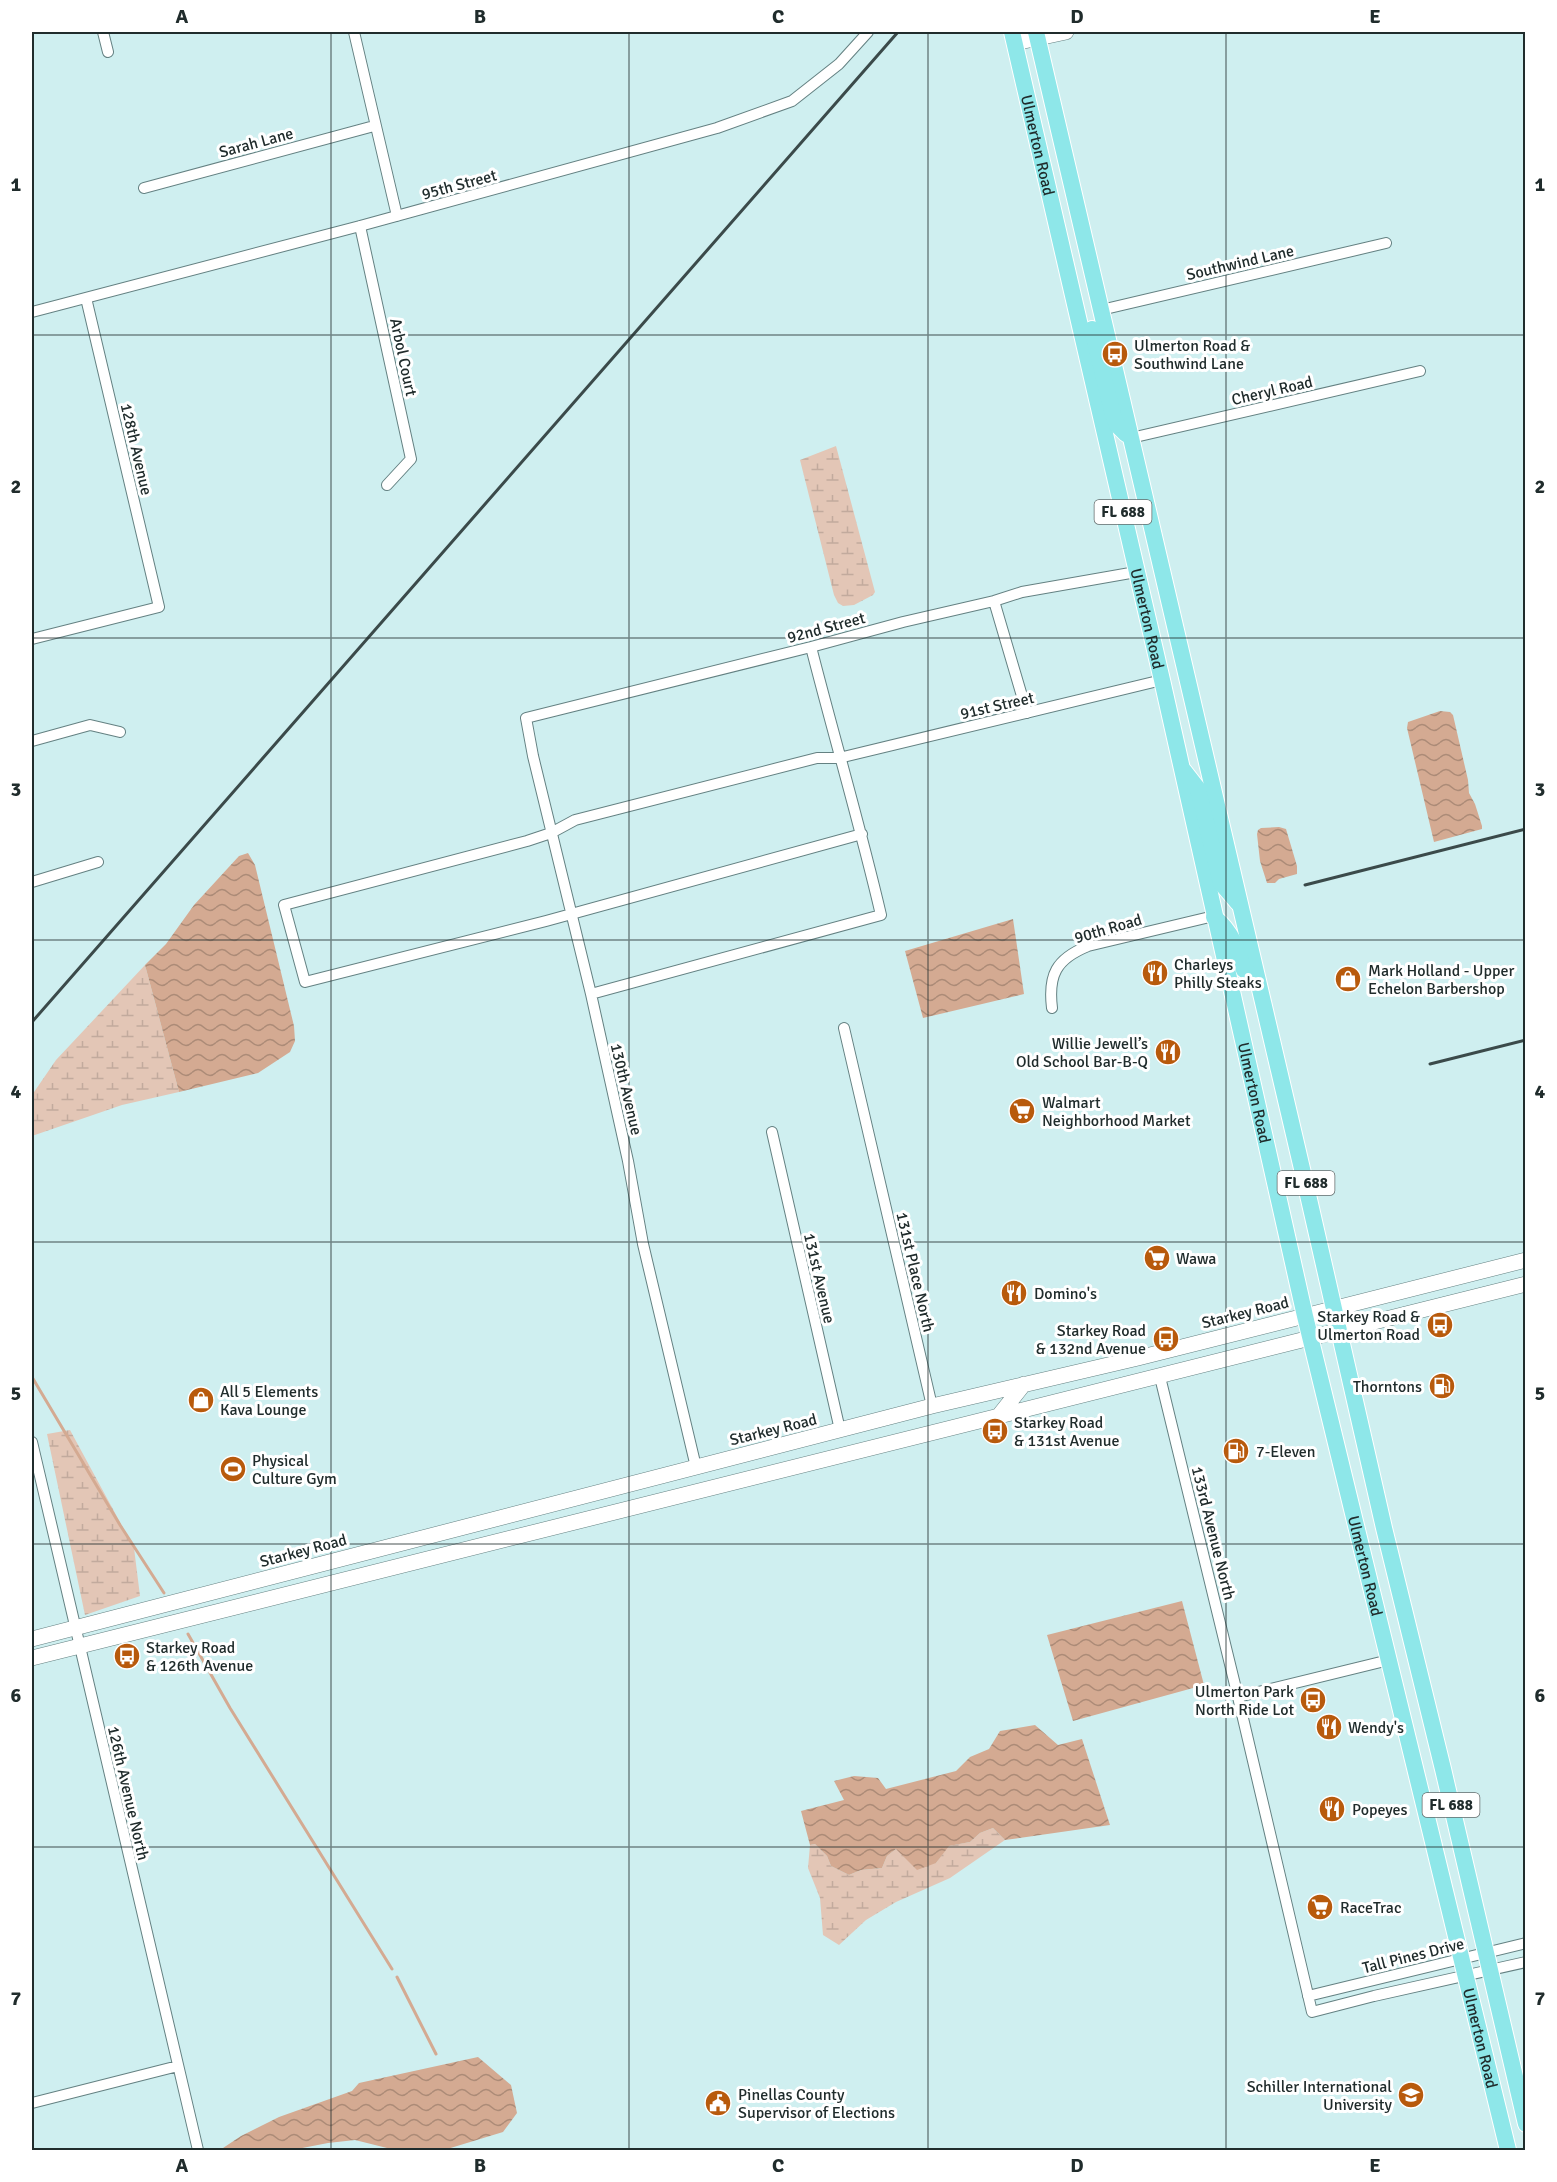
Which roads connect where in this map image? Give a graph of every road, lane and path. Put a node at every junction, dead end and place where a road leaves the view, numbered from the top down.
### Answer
1 (103, 32) edge
2 (354, 32) edge
3 (868, 32) edge
4 (1066, 32) edge
5 (1037, 35) edge
6 (1013, 38) edge
7 (108, 52) dead end
8 (375, 126) junction
9 (144, 188) dead end
10 (397, 216) junction
11 (360, 226) junction
12 (1386, 243) dead end
13 (1066, 266) junction
14 (86, 298) junction
15 (1101, 310) junction
16 (32, 312) edge
17 (1420, 371) dead end
18 (1131, 438) junction
19 (387, 485) dead end
20 (1136, 572) junction
21 (994, 601) junction
22 (32, 639) edge
23 (811, 647) junction
24 (1162, 680) junction
25 (1028, 713) junction
26 (1195, 714) junction
27 (526, 718) joint
28 (120, 732) dead end
29 (32, 741) edge
30 (839, 758) junction
31 (1181, 768) junction
32 (552, 833) junction
33 (862, 834) junction
34 (98, 862) dead end
35 (32, 882) edge
36 (1240, 906) junction
37 (570, 913) junction
38 (1214, 916) junction
39 (1257, 978) junction
40 (591, 994) junction
41 (1052, 1008) dead end
42 (844, 1028) dead end
43 (772, 1132) dead end
44 (1526, 1260) edge
45 (1526, 1284) edge
46 (1334, 1308) junction
47 (1305, 1316) junction
48 (1339, 1331) junction
49 (1311, 1339) junction
50 (1160, 1377) junction
51 (1024, 1384) junction
52 (932, 1406) junction
53 (997, 1418) junction
54 (840, 1430) junction
55 (32, 1442) edge
56 (696, 1467) junction
57 (724, 1484) junction
58 (614, 1511) junction
59 (75, 1628) junction
60 (32, 1639) edge
61 (79, 1646) junction
62 (32, 1658) edge
63 (1389, 1660) junction
64 (1238, 1697) junction
65 (1526, 1943) edge
66 (1485, 1952) junction
67 (1462, 1958) junction
68 (1526, 1962) edge
69 (1489, 1970) junction
70 (1466, 1974) junction
71 (1308, 1996) junction
72 (1312, 2012) joint
73 (178, 2066) junction
74 (32, 2103) edge
75 (1526, 2124) edge
76 (198, 2151) edge
77 (1508, 2151) edge

1 - 7 street
2 - 8 street
3 - 10 street, 95th Street
4 - 5 main road
5 - 6 main road
5 - 15 main road, Ulmerton Road / FL 688
6 - 13 main road, Ulmerton Road / FL 688
8 - 9 street, Sarah Lane
8 - 10 street
10 - 11 street, 95th Street
11 - 14 street, 95th Street
11 - 19 street, Arbol Court
12 - 15 street, Southwind Lane
13 - 18 main road
13 - 20 main road, Ulmerton Road / FL 688
14 - 16 street, 95th Street
14 - 22 street, 128th Avenue
15 - 18 main road, Ulmerton Road / FL 688
17 - 18 street, Cheryl Road
18 - 26 main road, Ulmerton Road / FL 688
20 - 21 street, 92nd Street
20 - 24 main road, Ulmerton Road / FL 688
20 - 26 main road
21 - 23 street, 92nd Street
21 - 25 street
23 - 27 street, 92nd Street
23 - 30 street
24 - 25 street, 91st Street
24 - 31 main road, Ulmerton Road / FL 688
25 - 30 street, 91st Street
26 - 36 main road, Ulmerton Road / FL 688
27 - 32 street, 130th Avenue
28 - 29 street
30 - 32 street, 91st Street
30 - 33 street
31 - 36 main road
31 - 38 main road, Ulmerton Road / FL 688
32 - 37 street, 130th Avenue
32 - 37 street, 91st Street
33 - 37 street
33 - 40 street
34 - 35 street
36 - 39 main road, Ulmerton Road / FL 688
37 - 40 street, 130th Avenue
38 - 39 main road
38 - 41 street, 90th Road
38 - 47 main road, Ulmerton Road / FL 688
39 - 46 main road, Ulmerton Road / FL 688
40 - 56 street, 130th Avenue
42 - 52 street, 131st Place North
43 - 54 street, 131st Avenue
44 - 46 main road, Starkey Road
45 - 48 main road
46 - 47 main road, Starkey Road
46 - 48 main road, Ulmerton Road / FL 688
47 - 49 main road, Ulmerton Road / FL 688
47 - 51 main road, Starkey Road
48 - 49 main road
48 - 66 main road, Ulmerton Road / FL 688
49 - 50 main road
49 - 63 main road, Ulmerton Road / FL 688
50 - 53 main road
50 - 64 street, 133rd Avenue North
51 - 52 main road, Starkey Road
51 - 53 main road
52 - 54 main road, Starkey Road
53 - 57 main road
54 - 56 main road, Starkey Road
55 - 59 street, 126th Avenue North
56 - 57 main road
56 - 58 main road
56 - 59 main road, Starkey Road
57 - 58 main road
58 - 61 main road
59 - 60 main road, Starkey Road
59 - 61 street, 126th Avenue North
61 - 62 main road
61 - 73 street, 126th Avenue North
63 - 64 street
63 - 67 main road, Ulmerton Road / FL 688
64 - 71 street, 133rd Avenue North
65 - 66 street, Tall Pines Drive
66 - 67 street, Tall Pines Drive
66 - 69 main road, Ulmerton Road / FL 688
67 - 70 main road, Ulmerton Road / FL 688
67 - 71 street, Tall Pines Drive
68 - 69 street, Tall Pines Drive
69 - 70 street, Tall Pines Drive
69 - 75 main road, Ulmerton Road / FL 688
70 - 72 street, Tall Pines Drive
70 - 77 main road, Ulmerton Road / FL 688
71 - 72 street, 133rd Avenue North
73 - 74 street
73 - 76 street, 126th Avenue North

